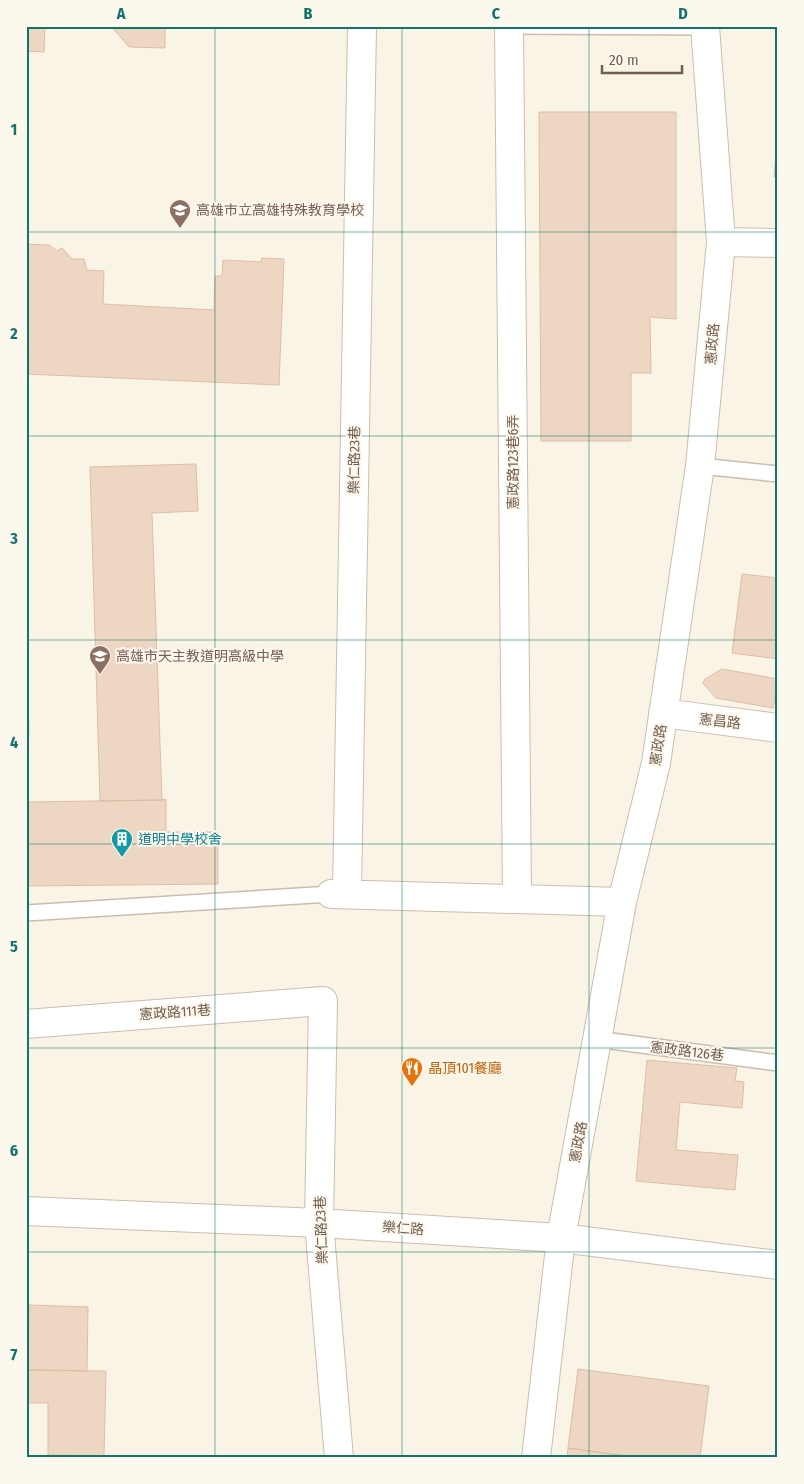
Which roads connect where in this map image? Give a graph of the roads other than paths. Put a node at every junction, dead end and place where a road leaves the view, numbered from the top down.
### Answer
1 (362, 26) edge
2 (509, 26) edge
3 (705, 27) edge
4 (721, 242) junction
5 (778, 243) edge
6 (700, 466) junction
7 (778, 474) edge
8 (663, 713) junction
9 (778, 728) edge
10 (339, 894) junction
11 (517, 898) junction
12 (622, 902) junction
13 (26, 913) edge
14 (323, 1001) joint
15 (26, 1024) edge
16 (596, 1039) junction
17 (778, 1063) edge
18 (26, 1212) edge
19 (319, 1223) junction
20 (561, 1238) junction
21 (778, 1265) edge
22 (339, 1458) edge
23 (536, 1458) edge

1 - 10 street, 樂仁路23巷
2 - 3 lane
2 - 11 street, 憲政路123巷6弄
3 - 4 street, 憲政路
4 - 5 street
4 - 6 street, 憲政路
6 - 7 lane
6 - 8 street, 憲政路
8 - 9 street, 憲昌路
8 - 12 street, 憲政路
10 - 11 street
10 - 13 lane
11 - 12 street
12 - 16 street, 憲政路
14 - 15 street, 憲政路111巷
14 - 19 street, 樂仁路23巷
16 - 17 lane, 憲政路126巷
16 - 20 street, 憲政路
18 - 19 street, 樂仁路
19 - 20 street, 樂仁路
19 - 22 street, 樂仁路23巷
20 - 21 street, 樂仁路
20 - 23 street, 憲政路

